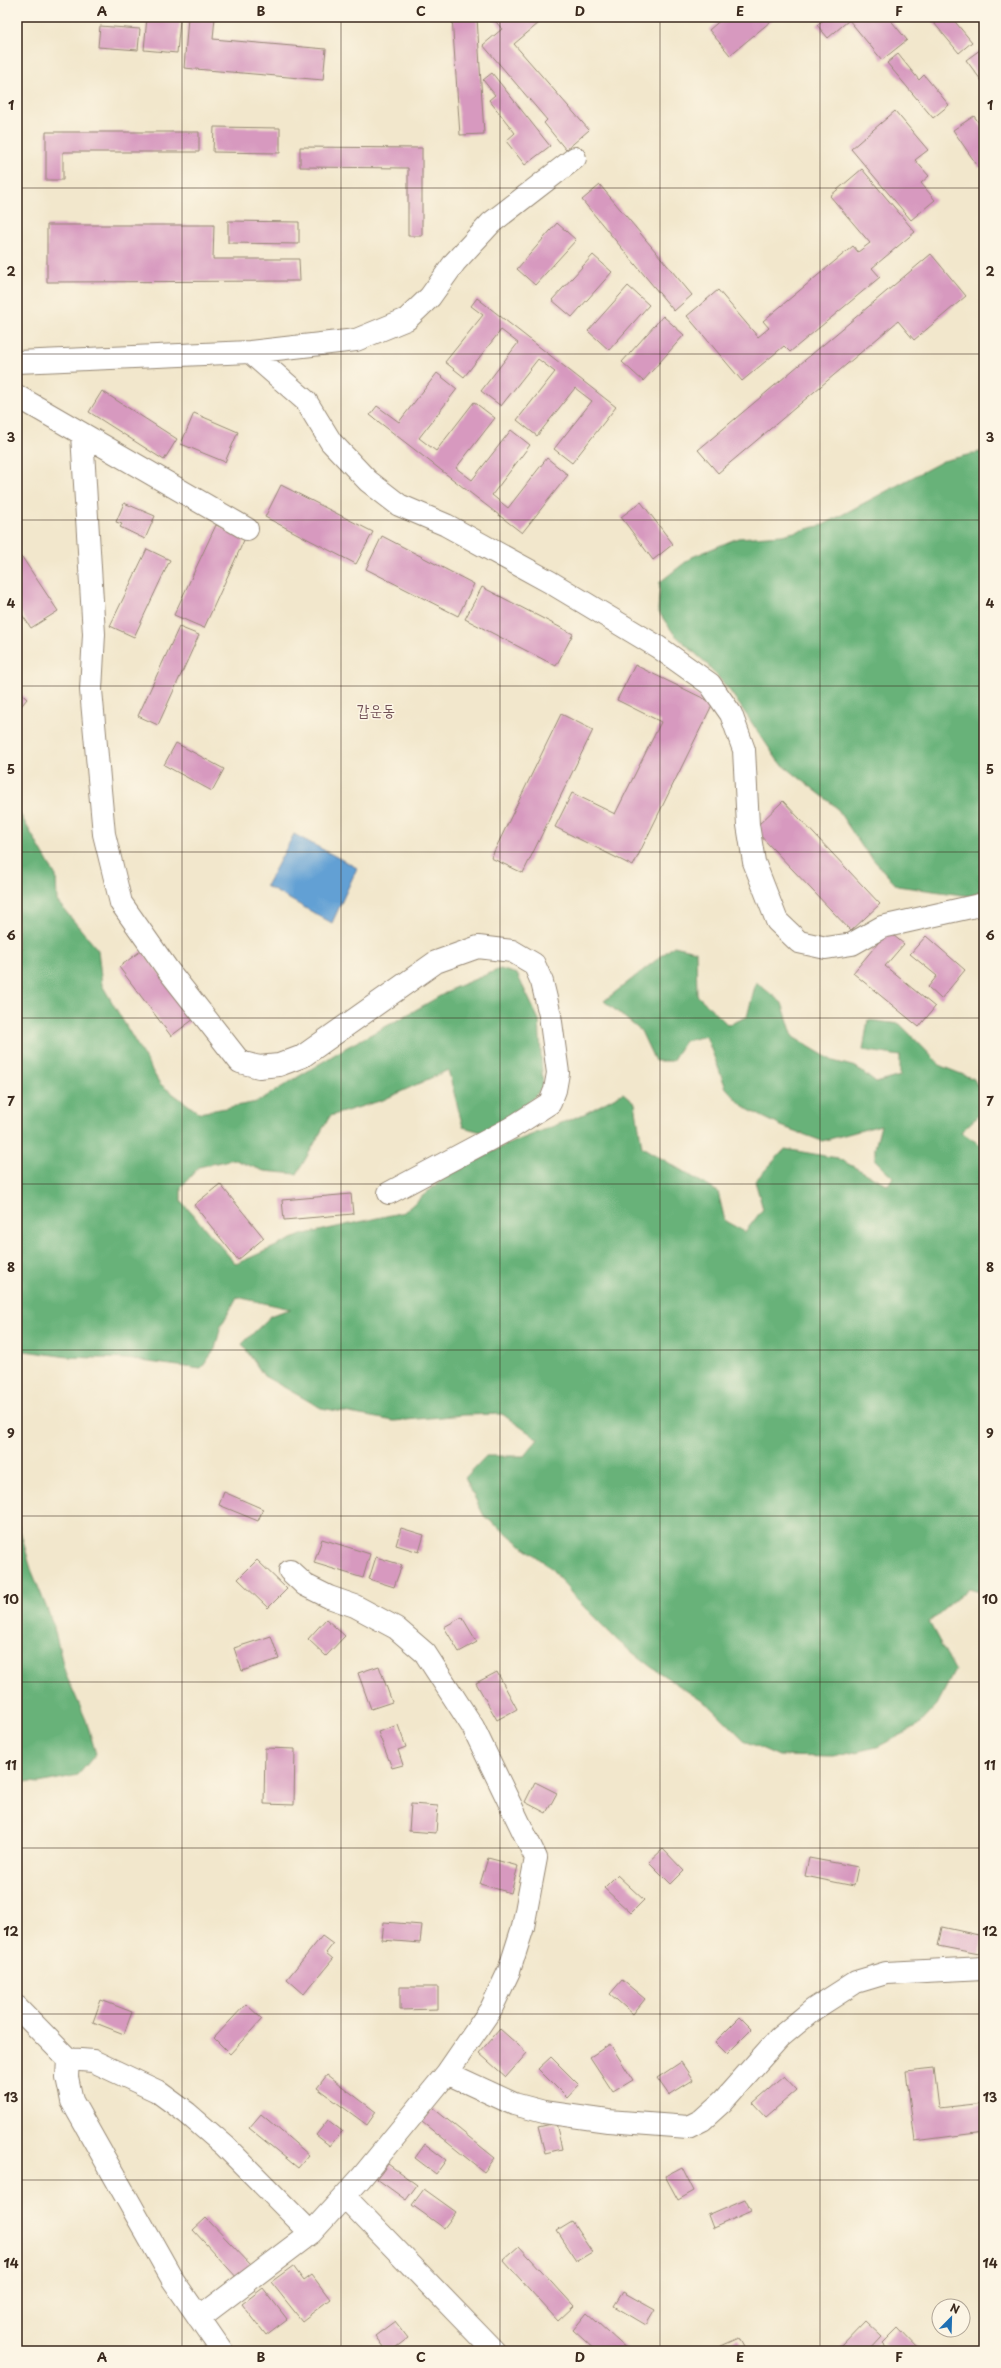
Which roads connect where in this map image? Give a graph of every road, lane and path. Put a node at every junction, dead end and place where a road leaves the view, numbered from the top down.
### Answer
1 (575, 158) dead end
2 (250, 352) junction
3 (17, 362) edge
4 (17, 396) edge
5 (82, 434) junction
6 (247, 529) dead end
7 (984, 904) edge
8 (389, 1193) dead end
9 (290, 1571) dead end
10 (984, 1968) edge
11 (17, 2007) edge
12 (68, 2059) junction
13 (447, 2073) junction
14 (344, 2197) junction
15 (311, 2233) junction
16 (199, 2318) junction
17 (222, 2351) edge
18 (494, 2351) edge

1 - 2 street
2 - 3 street
2 - 7 street
4 - 5 street
5 - 6 street
5 - 8 street
9 - 13 street
10 - 13 street
11 - 12 street
12 - 15 street
12 - 16 street
13 - 14 street
14 - 15 street
14 - 18 street
15 - 16 street
16 - 17 street

